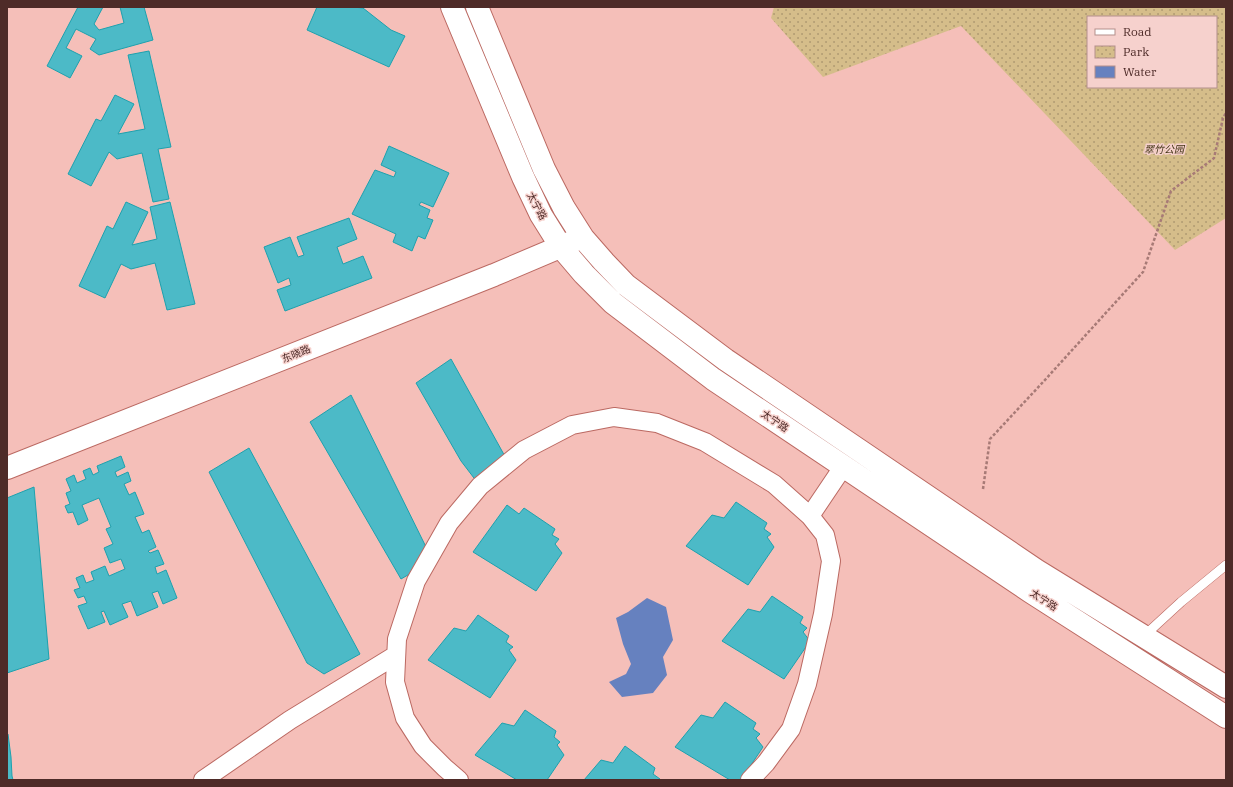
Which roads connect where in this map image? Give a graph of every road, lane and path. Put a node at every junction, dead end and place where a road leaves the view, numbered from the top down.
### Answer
1 (452, 7) edge
2 (477, 7) edge
3 (1226, 113) edge
4 (584, 238) junction
5 (561, 247) junction
6 (843, 467) junction
7 (7, 468) edge
8 (983, 489) dead end
9 (810, 516) junction
10 (1226, 565) edge
11 (1144, 637) junction
12 (396, 655) junction
13 (1226, 687) edge
14 (1226, 717) edge
15 (203, 780) edge
16 (459, 780) edge
17 (750, 780) edge

1 - 5 main road, 太宁路
2 - 4 main road
3 - 8 path
4 - 5 main road, 东晓路
4 - 11 main road
5 - 6 main road, 太宁路
5 - 7 main road, 东晓路
6 - 9 street
6 - 14 main road, 太宁路
9 - 12 street
9 - 17 street
10 - 11 lane
11 - 13 main road
12 - 15 street
12 - 16 street

